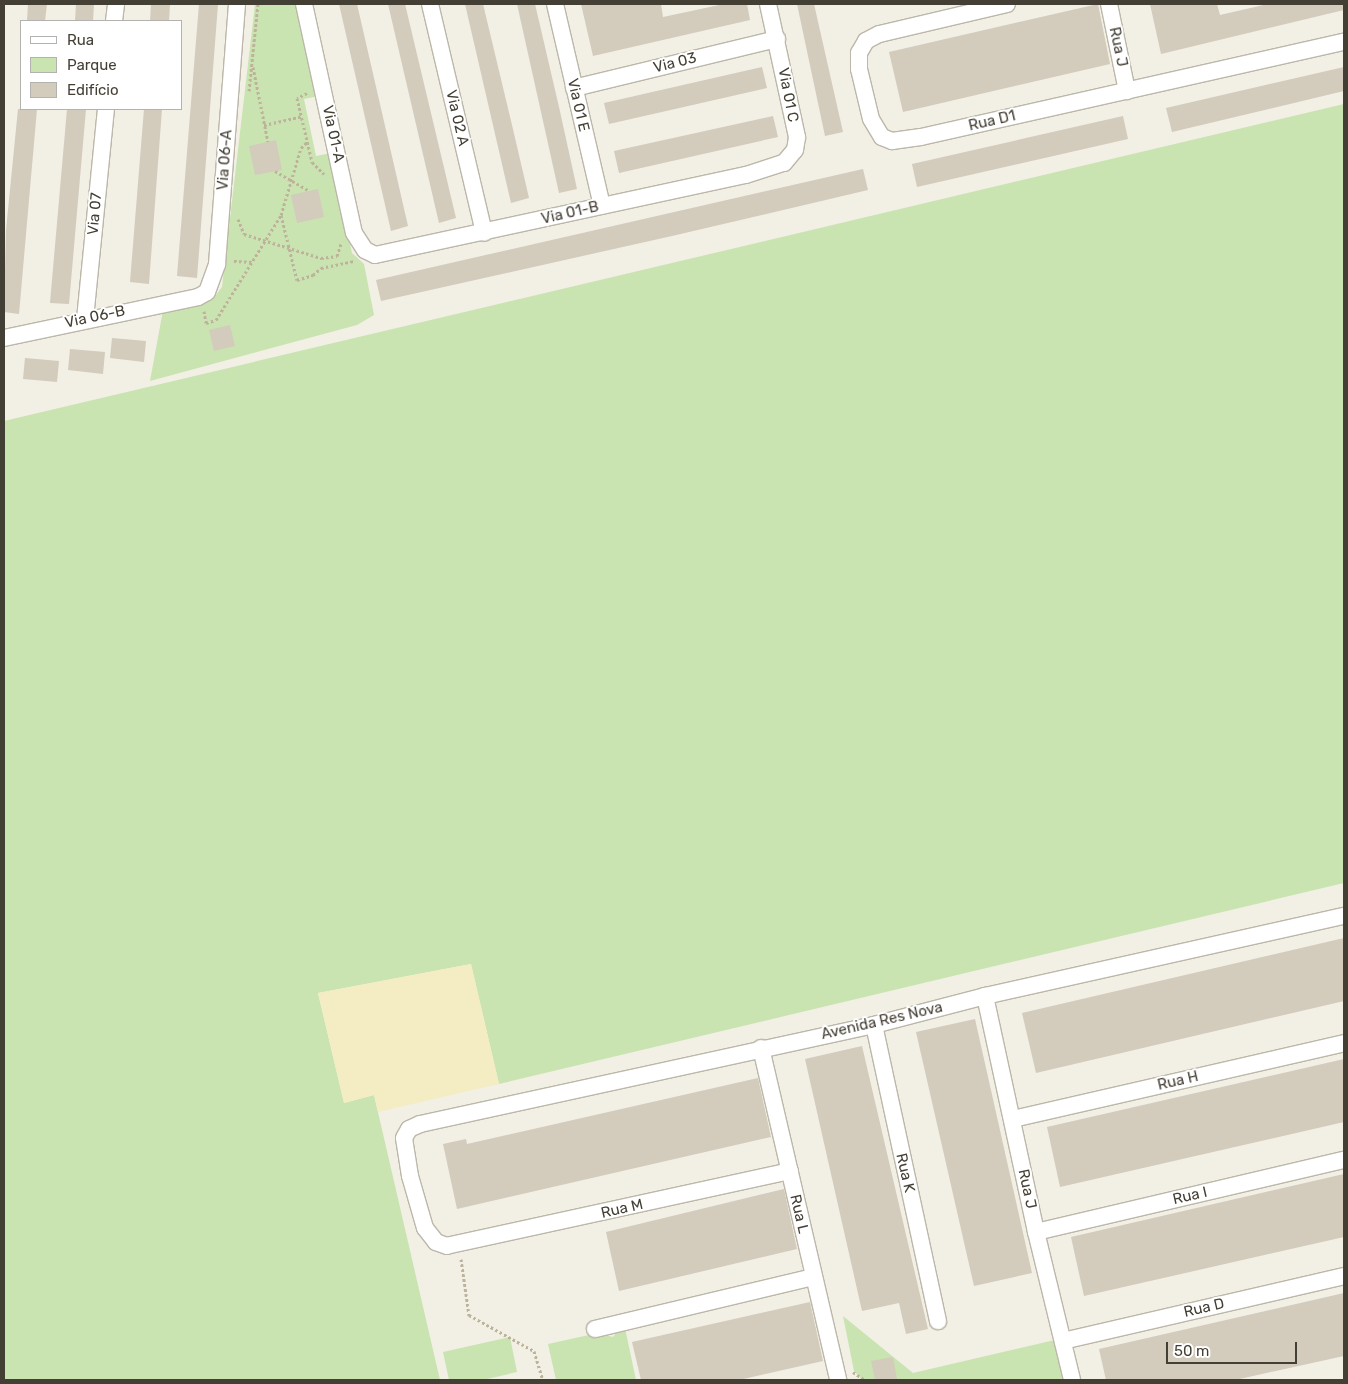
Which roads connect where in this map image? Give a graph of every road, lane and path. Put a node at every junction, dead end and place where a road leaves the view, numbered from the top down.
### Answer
1 (116, 4) edge
2 (236, 4) edge
3 (304, 4) edge
4 (430, 4) edge
5 (555, 4) edge
6 (768, 4) edge
7 (1007, 4) edge
8 (1109, 4) edge
9 (114, 20) edge
10 (777, 39) junction
11 (1344, 42) edge
12 (252, 62) dead end
13 (307, 84) dead end
14 (574, 88) junction
15 (1127, 91) junction
16 (106, 110) edge
17 (302, 116) junction
18 (264, 126) junction
19 (308, 141) junction
20 (268, 142) dead end
21 (765, 170) joint
22 (275, 171) dead end
23 (331, 181) dead end
24 (290, 183) junction
25 (309, 192) dead end
26 (602, 206) junction
27 (281, 215) junction
28 (484, 233) junction
29 (244, 234) dead end
30 (342, 237) dead end
31 (266, 240) junction
32 (289, 249) junction
33 (376, 255) junction
34 (228, 261) dead end
35 (252, 262) junction
36 (188, 300) joint
37 (213, 306) dead end
38 (85, 319) junction
39 (4, 338) edge
40 (1344, 916) edge
41 (985, 996) junction
42 (874, 1025) junction
43 (1344, 1043) edge
44 (761, 1048) junction
45 (1012, 1119) junction
46 (1344, 1160) edge
47 (790, 1172) junction
48 (1036, 1232) junction
49 (457, 1245) junction
50 (1344, 1276) edge
51 (814, 1278) junction
52 (938, 1321) dead end
53 (595, 1329) dead end
54 (1064, 1341) junction
55 (543, 1380) edge
56 (838, 1380) edge
57 (1072, 1380) edge

1 - 9 street
2 - 36 street, Via 06-A
3 - 33 street, Via 01-A
4 - 28 street, Via 02 A
5 - 14 street, Via 01 E
6 - 10 street, Via 01 C
7 - 15 street, Rua D1
8 - 15 street, Rua J
10 - 14 street, Via 03
10 - 21 street, Via 01 C
11 - 15 street, Rua D1
12 - 18 path
13 - 17 path
14 - 26 street, Via 01 E
16 - 38 street, Via 07
17 - 18 path
17 - 19 path
18 - 20 path
19 - 23 path
19 - 24 path
21 - 26 street, Via 01-B
22 - 24 path
24 - 25 path
24 - 27 path
26 - 28 street, Via 01-B
27 - 31 path
27 - 32 path
28 - 33 street, Via 01-B
29 - 31 path
30 - 32 path
31 - 32 path
31 - 35 path
32 - 33 path
34 - 35 path
35 - 37 path
36 - 38 street, Via 06-B
38 - 39 street, Via 06-B
40 - 41 street, Avenida Res Nova
41 - 42 street, Avenida Res Nova
41 - 45 street, Rua J
42 - 44 street, Avenida Res Nova
42 - 52 street, Rua K
43 - 45 street, Rua H
44 - 47 street, Rua L
44 - 49 street, Avenida Res Nova
45 - 48 street, Rua J
46 - 48 street, Rua I
47 - 49 street, Rua M
47 - 51 street, Rua L
48 - 54 street, Rua J
49 - 55 path
50 - 54 street, Rua D
51 - 53 street
51 - 56 street, Rua L
54 - 57 street, Rua J

